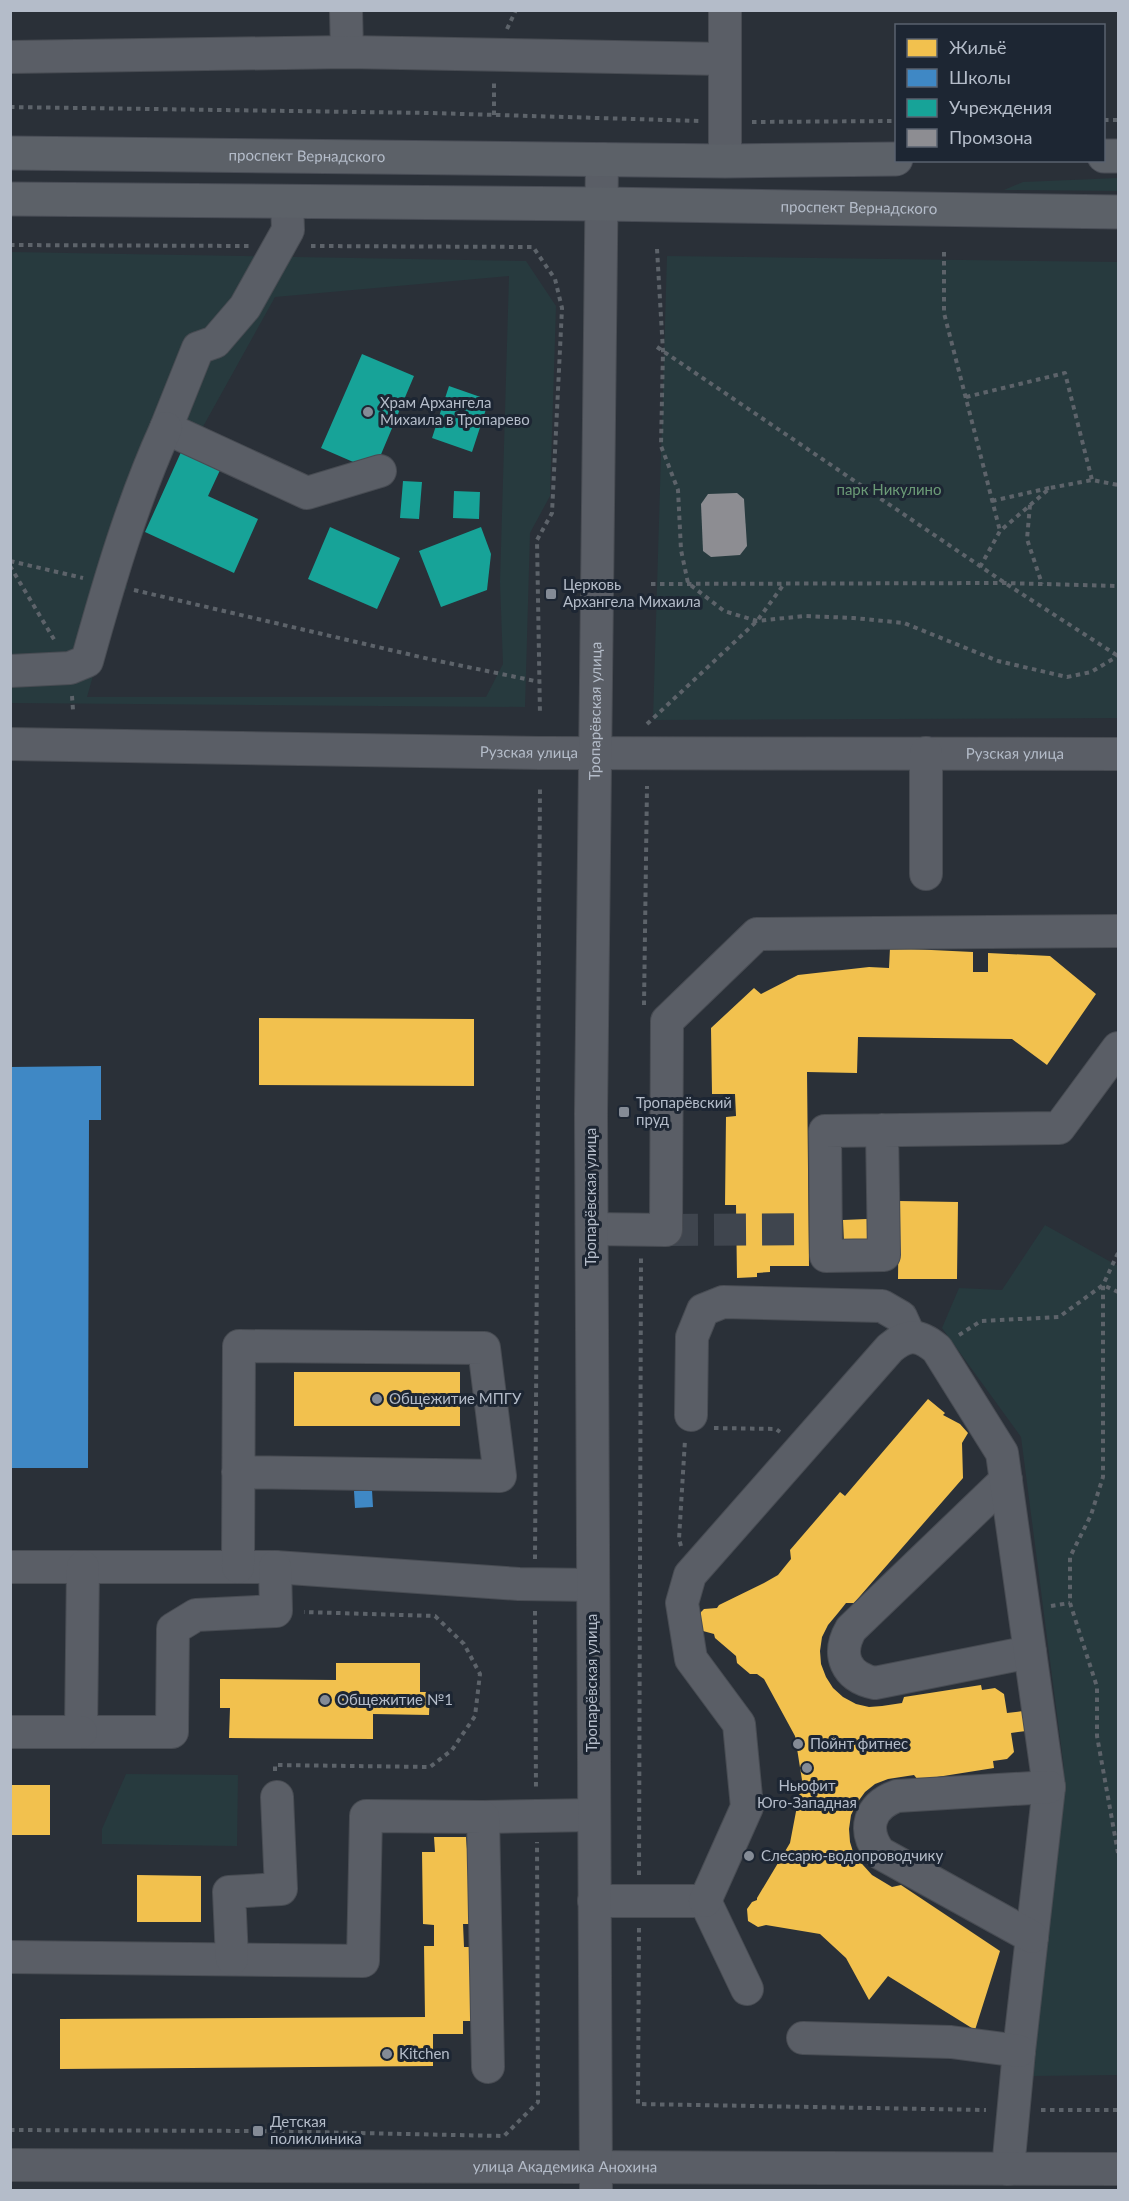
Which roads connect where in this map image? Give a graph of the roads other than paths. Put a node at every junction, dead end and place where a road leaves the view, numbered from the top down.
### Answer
1 (346, 10) edge
2 (725, 10) edge
3 (348, 52) junction
4 (10, 57) edge
5 (724, 59) junction
6 (10, 153) edge
7 (602, 159) junction
8 (895, 159) edge
9 (725, 161) junction
10 (10, 199) edge
11 (287, 201) junction
12 (601, 204) junction
13 (1119, 212) edge
14 (166, 428) junction
15 (380, 471) dead end
16 (10, 670) edge
17 (10, 744) edge
18 (595, 753) junction
19 (926, 753) junction
20 (1119, 754) edge
21 (926, 874) dead end
22 (1119, 931) edge
23 (1119, 1048) edge
24 (882, 1130) dead end
25 (592, 1229) junction
26 (923, 1343) junction
27 (695, 1427) road end
28 (238, 1472) junction
29 (1006, 1480) junction
30 (10, 1567) edge
31 (83, 1567) junction
32 (238, 1567) junction
33 (275, 1567) junction
34 (592, 1585) junction
35 (1030, 1652) junction
36 (10, 1732) edge
37 (81, 1732) junction
38 (1049, 1787) junction
39 (277, 1797) road end
40 (593, 1815) junction
41 (483, 1817) junction
42 (594, 1901) junction
43 (705, 1901) junction
44 (1032, 1937) junction
45 (10, 1957) edge
46 (232, 1959) junction
47 (747, 1989) dead end
48 (803, 2038) dead end
49 (1018, 2051) junction
50 (488, 2067) dead end
51 (10, 2165) edge
52 (1008, 2169) junction
53 (1119, 2169) edge
54 (223, 2178) edge
55 (596, 2178) edge
56 (858, 2179) edge

1 - 3 street
2 - 5 street
3 - 4 street
3 - 5 street
5 - 9 street
6 - 7 main road, проспект Вернадского
7 - 9 main road, проспект Вернадского
7 - 12 street
8 - 9 main road, проспект Вернадского
10 - 11 main road, проспект Вернадского
11 - 12 main road, проспект Вернадского
11 - 14 street
12 - 13 main road, проспект Вернадского
12 - 18 street, Тропарёвская улица
14 - 15 street
14 - 16 street
17 - 18 street, Рузская улица
18 - 19 street, Рузская улица
18 - 25 street, Тропарёвская улица
19 - 20 street, Рузская улица
19 - 21 street
22 - 25 street
23 - 24 street
25 - 34 street, Тропарёвская улица
26 - 27 street
26 - 29 street
26 - 43 street
28 - 28 street
28 - 32 street
29 - 35 street
29 - 35 street
30 - 31 street
31 - 32 street
31 - 37 street
32 - 33 street
33 - 34 street
33 - 37 street
34 - 40 street, Тропарёвская улица
35 - 38 street
36 - 37 street
38 - 44 street
38 - 44 street
39 - 46 street
40 - 41 street
40 - 42 street, Тропарёвская улица
41 - 46 street
41 - 50 street
42 - 43 street
42 - 55 street, Тропарёвская улица
43 - 47 street
44 - 49 street
45 - 46 street
48 - 49 street
49 - 52 street
51 - 54 street, улица Академика Анохина
52 - 53 street, улица Академика Анохина
52 - 56 street, улица Академика Анохина
54 - 55 street, улица Академика Анохина
55 - 56 street, улица Академика Анохина

